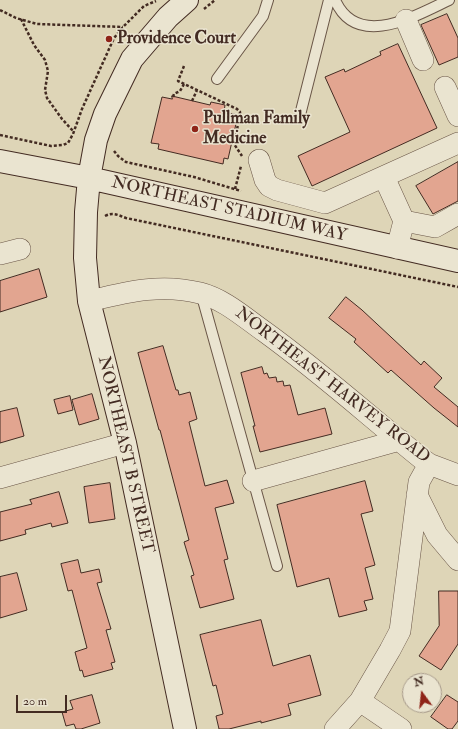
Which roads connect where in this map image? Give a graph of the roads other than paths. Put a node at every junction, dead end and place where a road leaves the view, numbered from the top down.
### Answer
1 (187, 0) edge
2 (268, 0) edge
3 (329, 0) edge
4 (335, 0) edge
5 (449, 0) edge
6 (406, 20) junction
7 (423, 60) dead end
8 (217, 79) dead end
9 (445, 87) dead end
10 (300, 115) dead end
11 (458, 116) edge
12 (458, 143) edge
13 (0, 161) edge
14 (247, 161) road end
15 (384, 177) junction
16 (89, 178) junction
17 (458, 214) edge
18 (404, 221) junction
19 (397, 248) junction
20 (458, 261) edge
21 (201, 293) junction
22 (89, 301) junction
23 (400, 440) junction
24 (125, 443) junction
25 (429, 464) junction
26 (458, 475) edge
27 (0, 478) edge
28 (253, 481) junction
29 (417, 494) junction
30 (458, 560) edge
31 (277, 566) dead end
32 (360, 701) junction
33 (185, 729) edge
34 (335, 729) edge
35 (401, 729) edge

1 - 16 street, NORTHEAST B STREET
2 - 8 lane
3 - 10 lane
4 - 6 lane
5 - 6 lane
6 - 7 street
9 - 11 street
12 - 15 street
13 - 16 street, NORTHEAST STADIUM WAY
14 - 15 street
15 - 18 street
16 - 19 street, NORTHEAST STADIUM WAY
16 - 22 street, NORTHEAST B STREET
17 - 18 street
18 - 19 street
19 - 20 street, NORTHEAST STADIUM WAY
21 - 22 street, NORTHEAST HARVEY ROAD
21 - 23 street, NORTHEAST HARVEY ROAD
21 - 28 lane
22 - 24 street, NORTHEAST B STREET
23 - 25 street, NORTHEAST HARVEY ROAD
23 - 28 street
24 - 27 street
24 - 33 street, NORTHEAST B STREET
25 - 26 street, NORTHEAST HARVEY ROAD
25 - 29 street
28 - 31 lane
29 - 30 street
29 - 32 street
32 - 34 street
32 - 35 street

